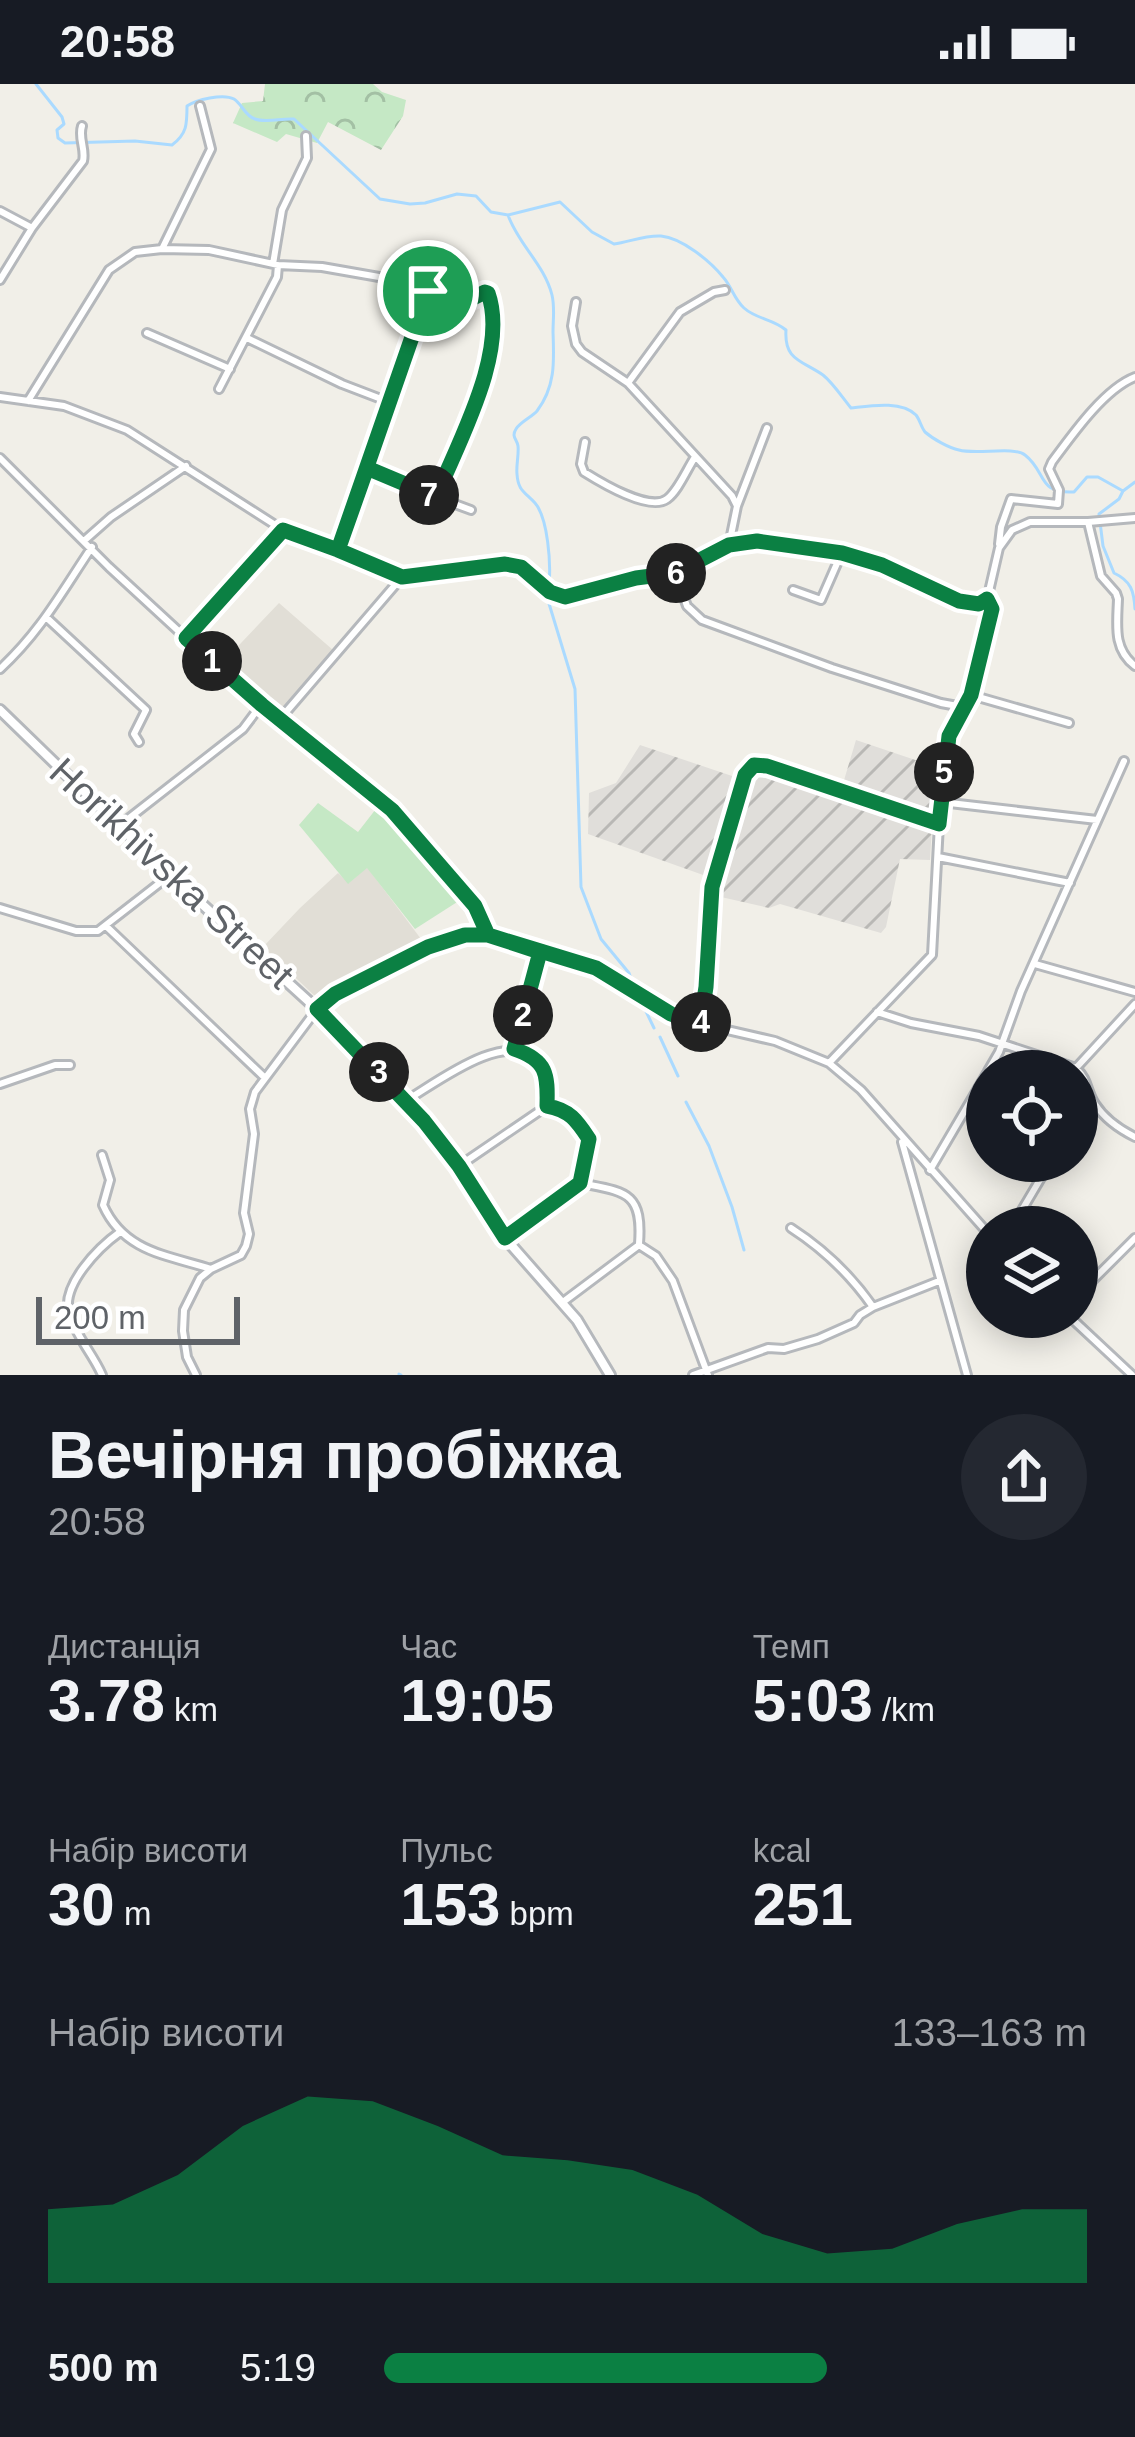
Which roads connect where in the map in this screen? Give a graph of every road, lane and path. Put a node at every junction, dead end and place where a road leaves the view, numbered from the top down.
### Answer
1 (200, 106) dead end
2 (82, 126) dead end
3 (307, 136) dead end
4 (0, 211) edge
5 (32, 229) junction
6 (162, 249) junction
7 (276, 264) junction
8 (0, 280) edge
9 (725, 290) dead end
10 (428, 291) junction
11 (576, 302) dead end
12 (147, 333) dead end
13 (247, 338) junction
14 (230, 369) junction
15 (1135, 377) edge
16 (628, 383) junction
17 (219, 389) dead end
18 (0, 397) edge
19 (28, 401) junction
20 (389, 402) junction
21 (767, 428) dead end
22 (585, 442) dead end
23 (0, 458) edge
24 (695, 458) junction
25 (186, 466) junction
26 (367, 468) junction
27 (436, 497) junction
28 (736, 506) junction
29 (471, 510) dead end
30 (1135, 518) edge
31 (1091, 522) junction
32 (283, 530) junction
33 (85, 540) junction
34 (729, 545) junction
35 (92, 548) junction
36 (998, 548) junction
37 (338, 550) junction
38 (842, 553) junction
39 (675, 573) junction
40 (402, 577) junction
41 (793, 590) dead end
42 (987, 599) junction
43 (47, 618) junction
44 (186, 638) junction
45 (1135, 666) edge
46 (0, 669) edge
47 (971, 695) junction
48 (262, 705) junction
49 (963, 707) junction
50 (0, 710) edge
51 (280, 719) junction
52 (1069, 723) dead end
53 (139, 742) dead end
54 (1124, 760) dead end
55 (941, 802) junction
56 (1097, 820) junction
57 (939, 824) junction
58 (118, 826) junction
59 (938, 856) junction
60 (170, 875) junction
61 (1070, 883) junction
62 (0, 908) edge
63 (106, 926) junction
64 (488, 935) junction
65 (540, 952) junction
66 (1035, 964) junction
67 (1135, 992) edge
68 (1135, 1004) edge
69 (317, 1009) junction
70 (877, 1012) junction
71 (700, 1025) junction
72 (1000, 1043) junction
73 (514, 1049) junction
74 (997, 1050) edge
75 (1021, 1050) edge
76 (1093, 1050) edge
77 (829, 1063) junction
78 (70, 1065) dead end
79 (264, 1078) junction
80 (0, 1084) edge
81 (406, 1100) junction
82 (547, 1106) junction
83 (1098, 1106) edge
84 (966, 1108) edge
85 (901, 1137) junction
86 (1135, 1137) edge
87 (102, 1155) dead end
88 (459, 1166) junction
89 (930, 1170) junction
90 (580, 1183) junction
91 (966, 1209) edge
92 (791, 1228) dead end
93 (120, 1232) junction
94 (505, 1238) junction
95 (1135, 1238) edge
96 (639, 1245) junction
97 (211, 1268) junction
98 (1098, 1275) edge
99 (939, 1281) junction
100 (563, 1302) junction
101 (873, 1307) junction
102 (1092, 1338) edge
103 (707, 1372) edge
104 (102, 1375) edge
105 (196, 1375) edge
106 (610, 1375) edge
107 (693, 1375) edge
108 (967, 1375) edge
109 (1132, 1375) edge

1 - 6 street
2 - 5 street
3 - 7 street
4 - 5 street
5 - 8 street
6 - 7 street
6 - 19 street
7 - 10 street
7 - 13 street
9 - 16 street
10 - 20 street
10 - 27 street
11 - 16 street
12 - 14 street
13 - 14 street
13 - 20 street
14 - 17 street
15 - 36 street
16 - 24 street
18 - 19 street
19 - 25 street
20 - 26 street
21 - 28 street
22 - 24 street
23 - 33 street
24 - 28 street
25 - 32 street
25 - 33 street
26 - 27 street
26 - 37 street
27 - 29 street
28 - 34 street
30 - 31 street
31 - 36 street
31 - 45 street
32 - 37 street
32 - 44 street
33 - 35 street
34 - 38 street
34 - 39 street
35 - 43 street
35 - 44 street
36 - 42 street
37 - 40 street
38 - 41 street
38 - 42 street
39 - 40 street
39 - 49 street
40 - 51 street
42 - 47 street
43 - 46 street
43 - 53 street
44 - 48 street
47 - 49 street
47 - 52 street
48 - 51 street
48 - 58 street
49 - 55 street
50 - 58 street, Horikhivska Street
51 - 64 street
54 - 56 street
55 - 56 street
55 - 57 street
56 - 61 street
57 - 59 street
57 - 71 street
58 - 60 street, Horikhivska Street
59 - 61 street
59 - 70 street
60 - 63 street
60 - 69 street, Horikhivska Street
61 - 66 street
62 - 63 street
63 - 79 street
64 - 65 street
64 - 69 street
65 - 71 street
65 - 73 street
66 - 67 street
66 - 72 street
68 - 76 street
69 - 79 street
69 - 81 street, Horikhivska Street
70 - 72 street
70 - 77 street
71 - 77 street
72 - 74 street
72 - 75 street
73 - 81 street
73 - 82 street
77 - 85 street
78 - 80 street
79 - 97 street
81 - 88 street, Horikhivska Street
82 - 88 street
82 - 90 street
83 - 86 street
84 - 89 street
85 - 89 street
85 - 99 street
87 - 93 street
88 - 94 street, Horikhivska Street
89 - 91 street
90 - 94 street
90 - 96 street
92 - 101 street
93 - 97 street
93 - 104 street
94 - 100 street, Horikhivska Street
95 - 98 street
96 - 100 street
96 - 103 street
97 - 105 street
99 - 101 street
99 - 108 street
100 - 106 street, Horikhivska Street
101 - 103 street
102 - 109 street
103 - 107 street

